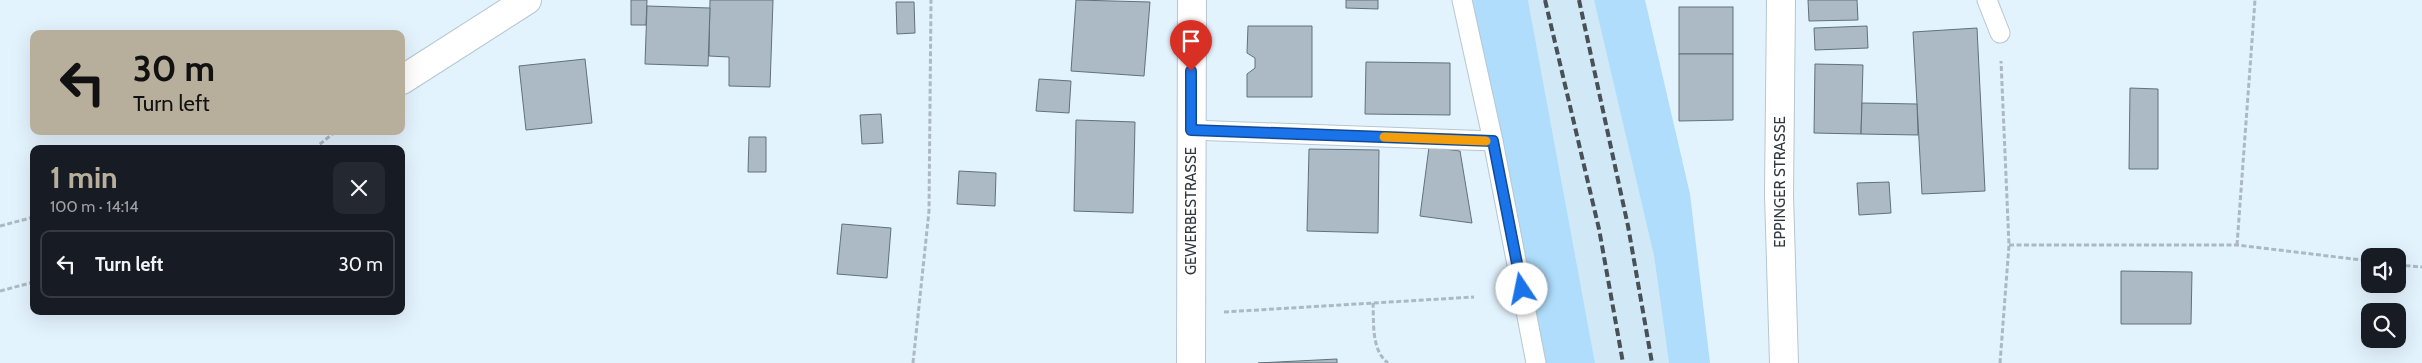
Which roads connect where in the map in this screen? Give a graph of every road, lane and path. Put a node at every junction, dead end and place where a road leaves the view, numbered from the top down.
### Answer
1 (527, 0) edge
2 (931, 0) edge
3 (1192, 0) edge
4 (1462, 0) edge
5 (1781, 0) edge
6 (1987, 0) edge
7 (2255, 0) edge
8 (2000, 32) joint
9 (405, 78) edge
10 (1191, 130) junction
11 (331, 135) edge
12 (1493, 141) junction
13 (319, 145) edge
14 (30, 218) edge
15 (0, 226) edge
16 (2009, 245) junction
17 (2237, 245) junction
18 (2361, 260) edge
19 (2406, 266) edge
20 (2422, 268) edge
21 (30, 283) edge
22 (0, 291) edge
23 (1474, 297) dead end
24 (1372, 303) junction
25 (1191, 314) junction
26 (913, 363) edge
27 (1192, 363) edge
28 (1388, 363) edge
29 (1536, 363) edge
30 (1784, 363) edge
31 (2000, 363) edge

1 - 9 street
2 - 26 path
3 - 10 street, GEWERBESTRASSE
4 - 12 lane
5 - 30 street, EPPINGER STRASSE
6 - 8 lane
7 - 17 path
8 - 16 path
10 - 12 lane
10 - 25 street, GEWERBESTRASSE
11 - 13 path
12 - 29 lane
14 - 15 path
16 - 17 path
16 - 31 path
17 - 18 path
19 - 20 path
21 - 22 path
23 - 24 path
24 - 25 path
24 - 28 path
25 - 27 street, GEWERBESTRASSE

